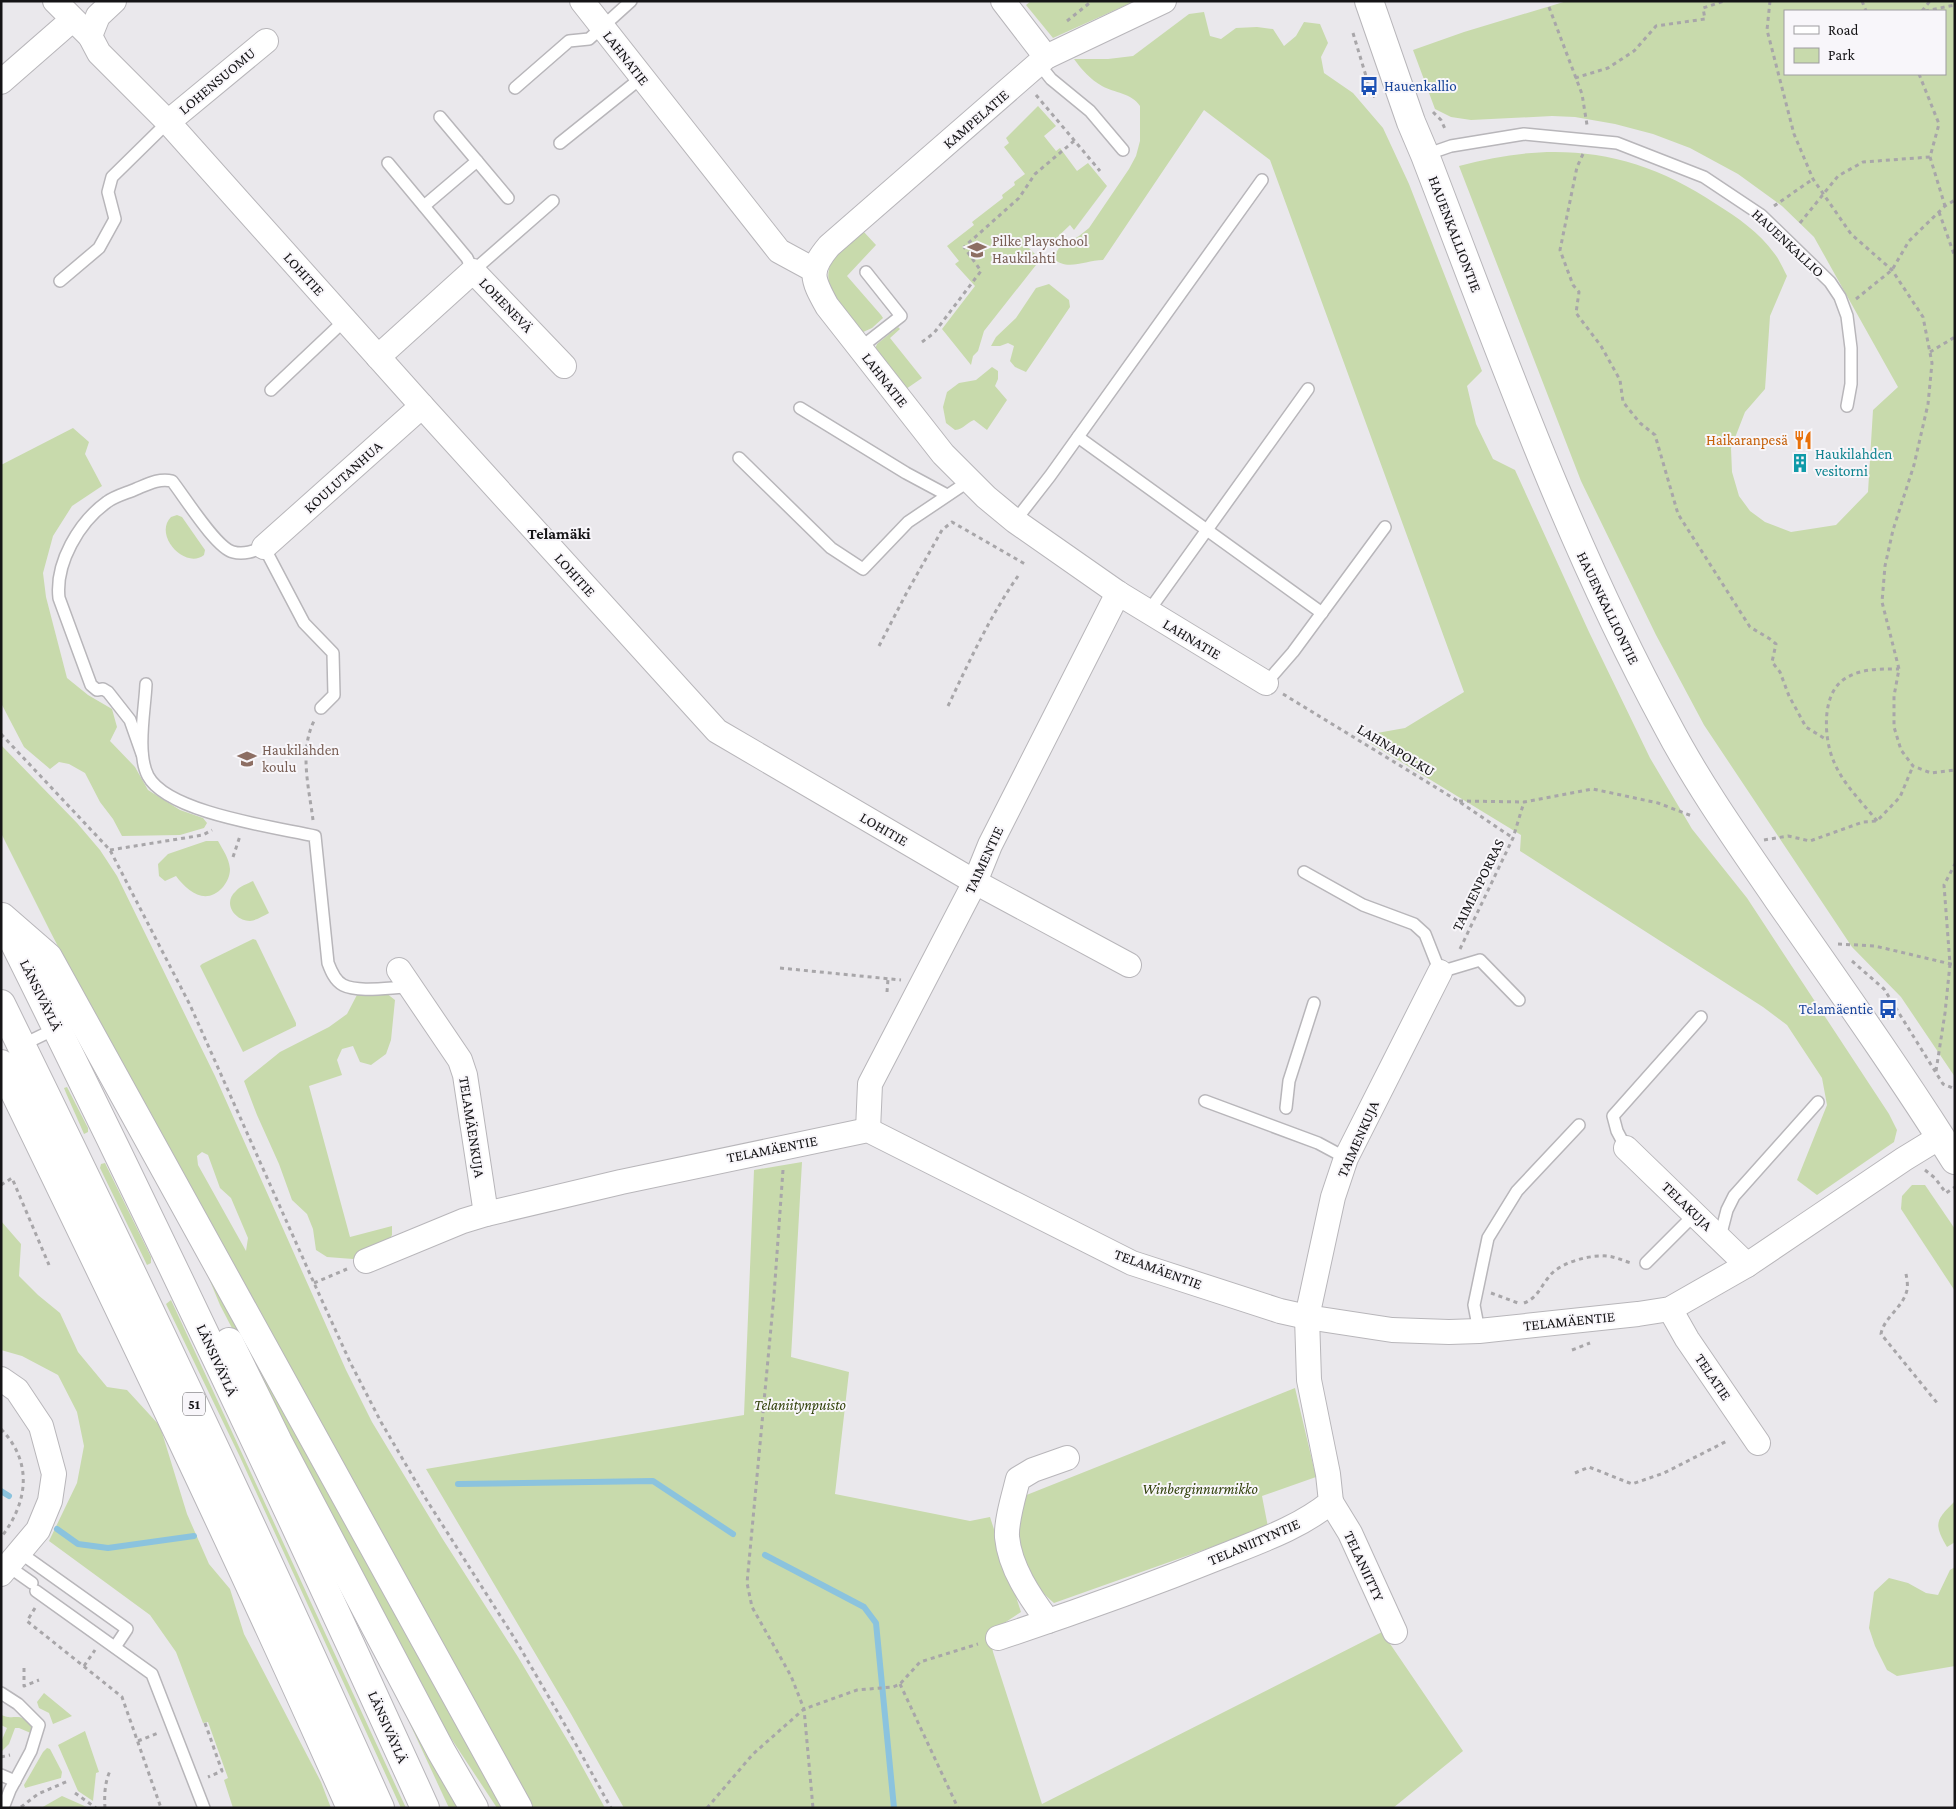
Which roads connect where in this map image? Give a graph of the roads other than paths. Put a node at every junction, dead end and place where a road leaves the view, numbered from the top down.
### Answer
1 (55, 1) edge
2 (114, 1) edge
3 (582, 1) edge
4 (631, 1) edge
5 (1003, 1) edge
6 (1164, 1) edge
7 (1369, 1) edge
8 (72, 20) junction
9 (603, 28) junction
10 (90, 36) junction
11 (266, 41) dead end
12 (1036, 67) junction
13 (641, 78) junction
14 (1, 82) edge
15 (516, 88) dead end
16 (440, 117) dead end
17 (168, 122) junction
18 (560, 143) dead end
19 (1123, 150) dead end
20 (1425, 155) junction
21 (477, 161) junction
22 (388, 163) dead end
23 (1262, 180) dead end
24 (508, 198) dead end
25 (553, 201) dead end
26 (424, 206) junction
27 (814, 270) junction
28 (474, 272) junction
29 (866, 272) dead end
30 (60, 281) dead end
31 (345, 320) junction
32 (860, 348) junction
33 (378, 357) junction
34 (564, 366) dead end
35 (1308, 389) dead end
36 (271, 390) dead end
37 (422, 406) junction
38 (1847, 406) dead end
39 (800, 408) dead end
40 (1078, 437) junction
41 (739, 458) dead end
42 (969, 481) junction
43 (947, 495) junction
44 (1015, 521) junction
45 (1385, 528) dead end
46 (1206, 531) junction
47 (264, 548) junction
48 (1118, 593) junction
49 (1148, 612) junction
50 (1322, 613) junction
51 (1266, 683) joint
52 (146, 684) dead end
53 (321, 708) road end
54 (142, 754) junction
55 (1304, 872) dead end
56 (975, 882) junction
57 (1, 916) edge
58 (1130, 965) dead end
59 (1440, 972) junction
60 (405, 978) joint
61 (1519, 1000) dead end
62 (1314, 1003) dead end
63 (1, 1004) edge
64 (1702, 1017) dead end
65 (57, 1028) junction
66 (22, 1045) junction
67 (1, 1064) edge
68 (1205, 1100) dead end
69 (1818, 1102) dead end
70 (1286, 1108) dead end
71 (1579, 1125) dead end
72 (868, 1130) junction
73 (1948, 1133) edge
74 (1626, 1148) joint
75 (1346, 1158) junction
76 (1955, 1160) edge
77 (134, 1184) junction
78 (486, 1214) junction
79 (1695, 1214) junction
80 (1720, 1238) junction
81 (366, 1261) road end
82 (1646, 1263) road end
83 (1746, 1265) junction
84 (1670, 1308) junction
85 (1306, 1317) junction
86 (1479, 1331) junction
87 (1, 1379) edge
88 (1758, 1443) dead end
89 (1067, 1458) dead end
90 (1331, 1502) junction
91 (10, 1564) edge
92 (1048, 1622) junction
93 (1395, 1632) dead end
94 (998, 1638) road end
95 (115, 1647) junction
96 (1, 1693) edge
97 (1, 1774) edge
98 (15, 1781) junction
99 (3, 1808) edge
100 (204, 1808) edge
101 (351, 1808) edge
102 (380, 1808) edge
103 (424, 1808) edge
104 (474, 1808) edge
105 (518, 1808) edge

1 - 8 street, LOHITIE
2 - 10 street
3 - 9 street, LAHNATIE
4 - 9 lane
5 - 12 street
6 - 12 street, KAMPELATIE
7 - 20 main road, HAUENKALLIONTIE
8 - 10 street, LOHITIE
8 - 14 street
9 - 13 street, LAHNATIE
9 - 15 lane
10 - 17 street, LOHITIE
11 - 17 street, LOHENSUOMU
12 - 19 lane
12 - 27 street, KAMPELATIE
13 - 18 lane
13 - 27 street, LAHNATIE
16 - 21 lane
17 - 30 lane
17 - 31 street, LOHITIE
20 - 38 lane, HAUENKALLIO
20 - 73 main road, HAUENKALLIONTIE
21 - 24 lane
21 - 26 lane
22 - 26 lane
23 - 40 lane
25 - 28 lane
26 - 28 lane
27 - 32 street, LAHNATIE
28 - 33 street, LOHENEVÄ
28 - 34 street, LOHENEVÄ
29 - 32 lane
31 - 33 street, LOHITIE
31 - 36 lane
32 - 42 street, LAHNATIE
33 - 37 street, LOHITIE
35 - 46 lane
37 - 47 street, KOULUTANHUA
37 - 56 street, LOHITIE
39 - 43 lane
40 - 44 lane
40 - 46 lane
41 - 43 lane
42 - 43 lane
42 - 44 street, LAHNATIE
44 - 48 street, LAHNATIE
45 - 50 lane
46 - 49 lane
46 - 50 lane
47 - 53 lane
47 - 54 lane
48 - 49 street, LAHNATIE
48 - 56 street, TAIMENTIE
49 - 51 street, LAHNATIE
50 - 51 lane
52 - 54 lane
54 - 60 lane
55 - 59 lane
56 - 58 street, LOHITIE
56 - 72 street, TAIMENTIE
57 - 65 main road, LÄNSIVÄYLÄ
57 - 105 main road
59 - 61 lane
59 - 75 street, TAIMENKUJA
60 - 78 street, TELAMÄENKUJA
62 - 70 lane
63 - 66 main road, 51
64 - 74 lane
65 - 66 lane
65 - 77 main road, LÄNSIVÄYLÄ
66 - 102 main road, 51
67 - 101 main road
68 - 75 lane
69 - 80 lane
71 - 86 lane
72 - 78 street, TELAMÄENTIE
72 - 85 street, TELAMÄENTIE
73 - 76 main road, HAUENKALLIONTIE
73 - 83 street, TELAMÄENTIE
74 - 79 street, TELAKUJA
75 - 85 street, TAIMENKUJA
77 - 103 main road, LÄNSIVÄYLÄ
77 - 104 main road
78 - 81 street, TELAMÄENTIE
79 - 80 street, TELAKUJA
79 - 82 lane
80 - 83 street, TELAKUJA
83 - 84 street, TELAMÄENTIE
84 - 86 street, TELAMÄENTIE
84 - 88 street, TELATIE
85 - 86 street, TELAMÄENTIE
85 - 90 street
87 - 91 street
89 - 92 street
90 - 92 street, TELANIITYNTIE
90 - 93 street, TELANIITTY
91 - 95 lane
91 - 95 lane
92 - 94 street, TELANIITYNTIE
95 - 100 lane
96 - 98 lane
97 - 98 lane
98 - 99 lane

